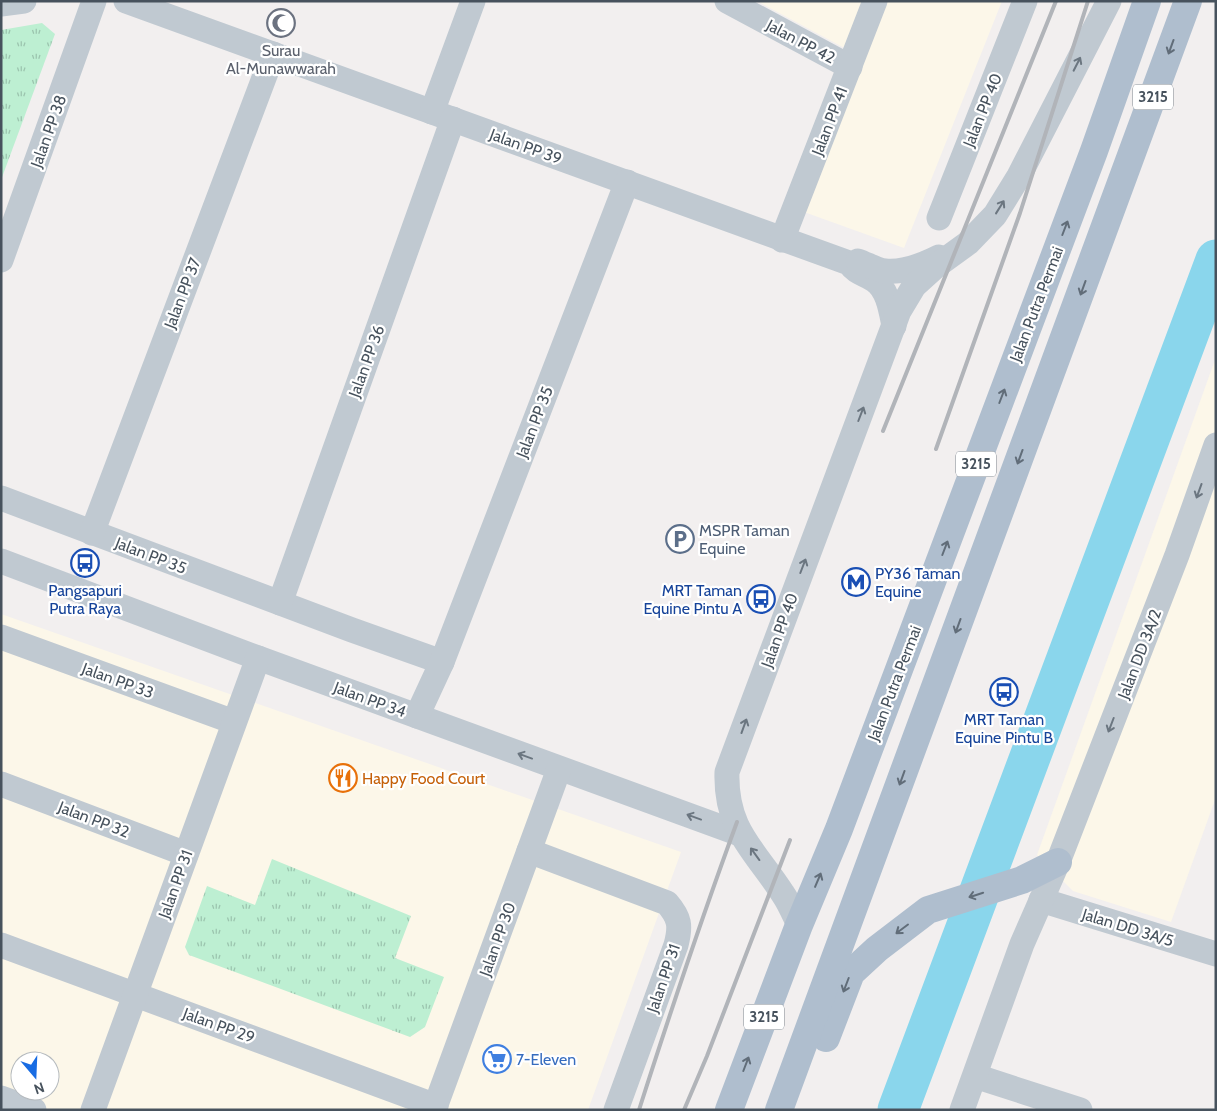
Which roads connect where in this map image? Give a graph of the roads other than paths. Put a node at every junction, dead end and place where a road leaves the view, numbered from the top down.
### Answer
1 (24, 1) edge
2 (94, 1) edge
3 (126, 1) edge
4 (473, 1) edge
5 (727, 1) edge
6 (875, 1) edge
7 (1025, 1) edge
8 (1109, 1) edge
9 (1147, 1) edge
10 (1188, 1) edge
11 (1, 4) edge
12 (273, 54) junction
13 (850, 67) junction
14 (443, 116) junction
15 (627, 182) junction
16 (939, 218) dead end
17 (782, 240) junction
18 (968, 243) junction
19 (1, 260) edge
20 (848, 263) junction
21 (894, 326) junction
22 (1216, 445) edge
23 (1, 498) edge
24 (92, 532) junction
25 (1, 560) edge
26 (280, 603) junction
27 (1, 638) edge
28 (258, 658) junction
29 (442, 662) junction
30 (417, 716) junction
31 (234, 722) junction
32 (559, 769) junction
33 (1, 784) edge
34 (740, 834) junction
35 (529, 851) junction
36 (186, 854) junction
37 (1058, 862) junction
38 (1041, 900) junction
39 (799, 925) junction
40 (1, 945) edge
41 (1216, 954) edge
42 (135, 994) junction
43 (974, 1076) junction
44 (1, 1098) edge
45 (435, 1108) edge
46 (34, 1110) edge
47 (93, 1110) edge
48 (616, 1110) edge
49 (729, 1110) edge
50 (780, 1110) edge
51 (798, 1110) edge
52 (962, 1110) edge
53 (1080, 1110) edge

1 - 11 street
2 - 19 street, Jalan PP 38
3 - 12 street, Jalan PP 39
4 - 14 street, Jalan PP 36
5 - 13 street, Jalan PP 42
6 - 13 street, Jalan PP 41
7 - 16 street, Jalan PP 40
18 -> 8 street
39 -> 9 main road, Jalan Putra Permai / 3215
10 -> 50 main road, 3215
12 - 14 street, Jalan PP 39
12 - 24 street, Jalan PP 37
13 - 17 street, Jalan PP 41
14 - 15 street, Jalan PP 39
14 - 26 street, Jalan PP 36
15 - 17 street, Jalan PP 39
15 - 29 street, Jalan PP 35
17 - 20 street, Jalan PP 39
18 - 20 street
18 - 21 street, Jalan PP 40
20 - 21 street, Jalan PP 39
34 -> 21 street, Jalan PP 40
22 -> 37 street, Jalan DD 3A/2
23 - 24 street, Jalan PP 35
24 - 26 street, Jalan PP 35
25 - 28 street, Jalan PP 34
26 - 29 street, Jalan PP 35
27 - 31 street, Jalan PP 33
28 - 30 street, Jalan PP 34
28 - 31 street, Jalan PP 31
29 - 30 street, Jalan PP 35
32 -> 30 street, Jalan PP 34
31 - 36 street, Jalan PP 31
34 -> 32 street, Jalan PP 34
32 - 35 street, Jalan PP 30
33 - 36 street, Jalan PP 32
39 -> 34 street, Jalan PP 40
35 - 45 street, Jalan PP 30
35 - 48 street, Jalan PP 31
36 - 42 street, Jalan PP 31
37 - 38 street, Jalan DD 3A/2
37 -> 51 main road
38 - 41 street, Jalan DD 3A/5
38 - 43 street, Jalan DD 3A/2
49 -> 39 main road, Jalan Putra Permai / 3215
40 - 42 street, Jalan PP 29
42 - 45 street, Jalan PP 29
42 - 47 street, Jalan PP 31
43 - 52 street, Jalan DD 3A/2
43 - 53 street
44 - 46 street

